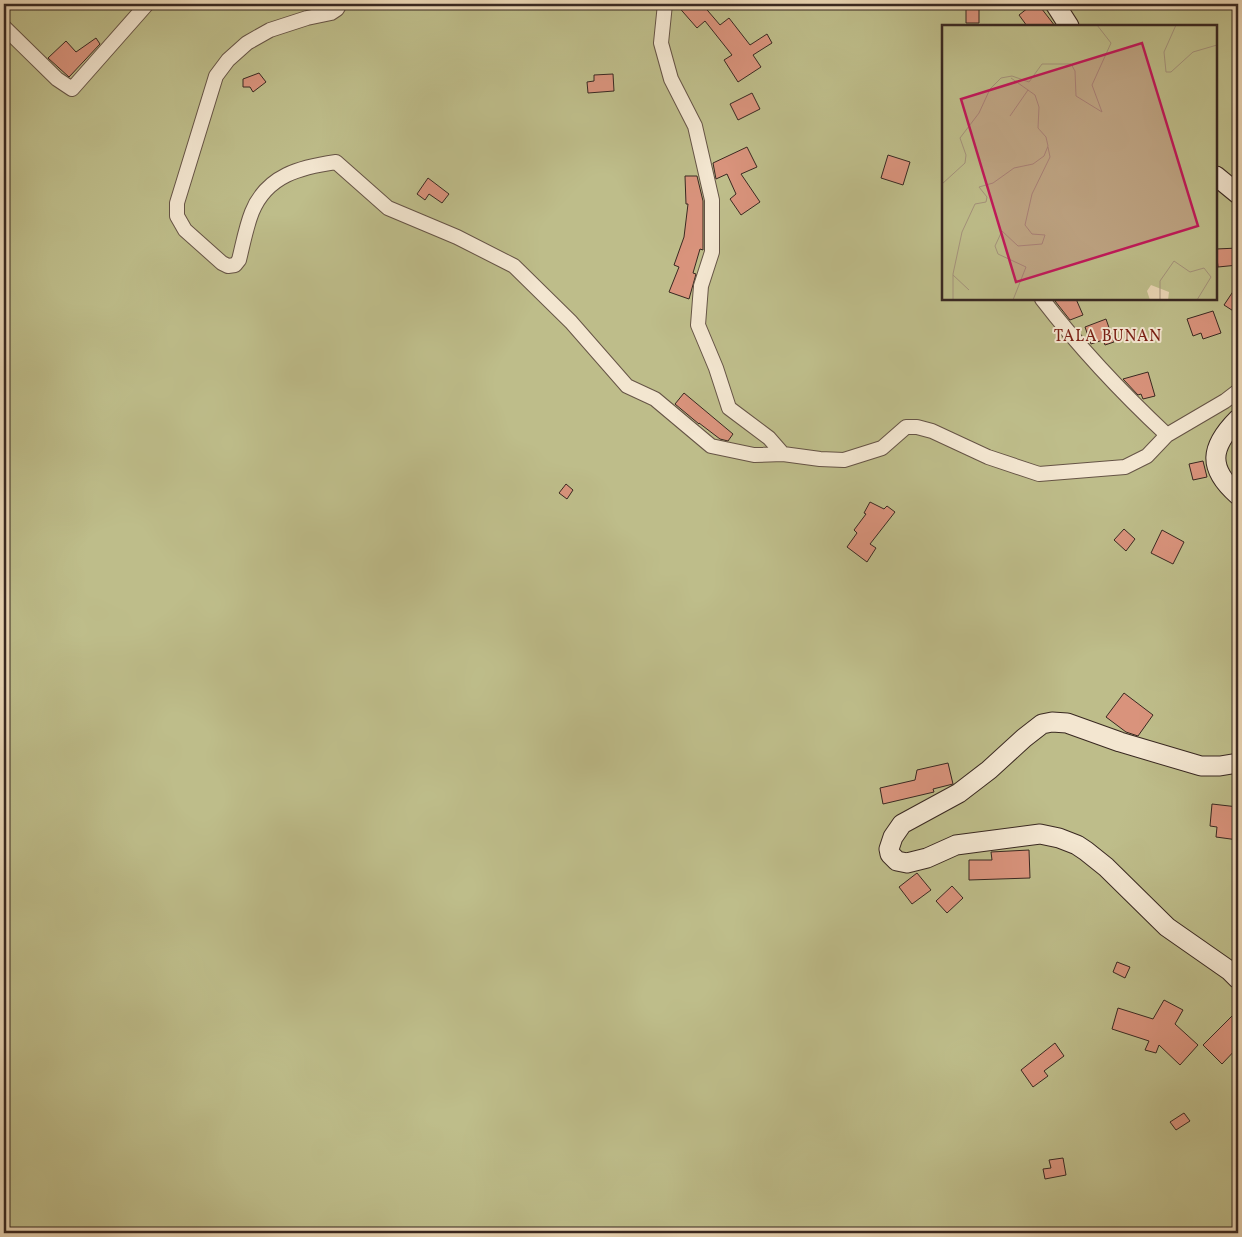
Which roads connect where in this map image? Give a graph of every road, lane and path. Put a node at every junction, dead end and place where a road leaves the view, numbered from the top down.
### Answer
1 (146, 4) edge
2 (340, 4) edge
3 (665, 4) edge
4 (1055, 4) edge
5 (1068, 25) edge
6 (4, 27) edge
7 (1217, 177) edge
8 (1238, 194) edge
9 (1043, 300) edge
10 (1238, 391) edge
11 (1238, 419) edge
12 (1167, 436) junction
13 (783, 454) junction
14 (1238, 496) edge
15 (1238, 763) edge
16 (1238, 979) edge

1 - 6 street
2 - 13 street
3 - 13 street
4 - 5 main road
7 - 8 main road
9 - 12 street
10 - 12 street
11 - 14 main road
12 - 13 street
15 - 16 main road

